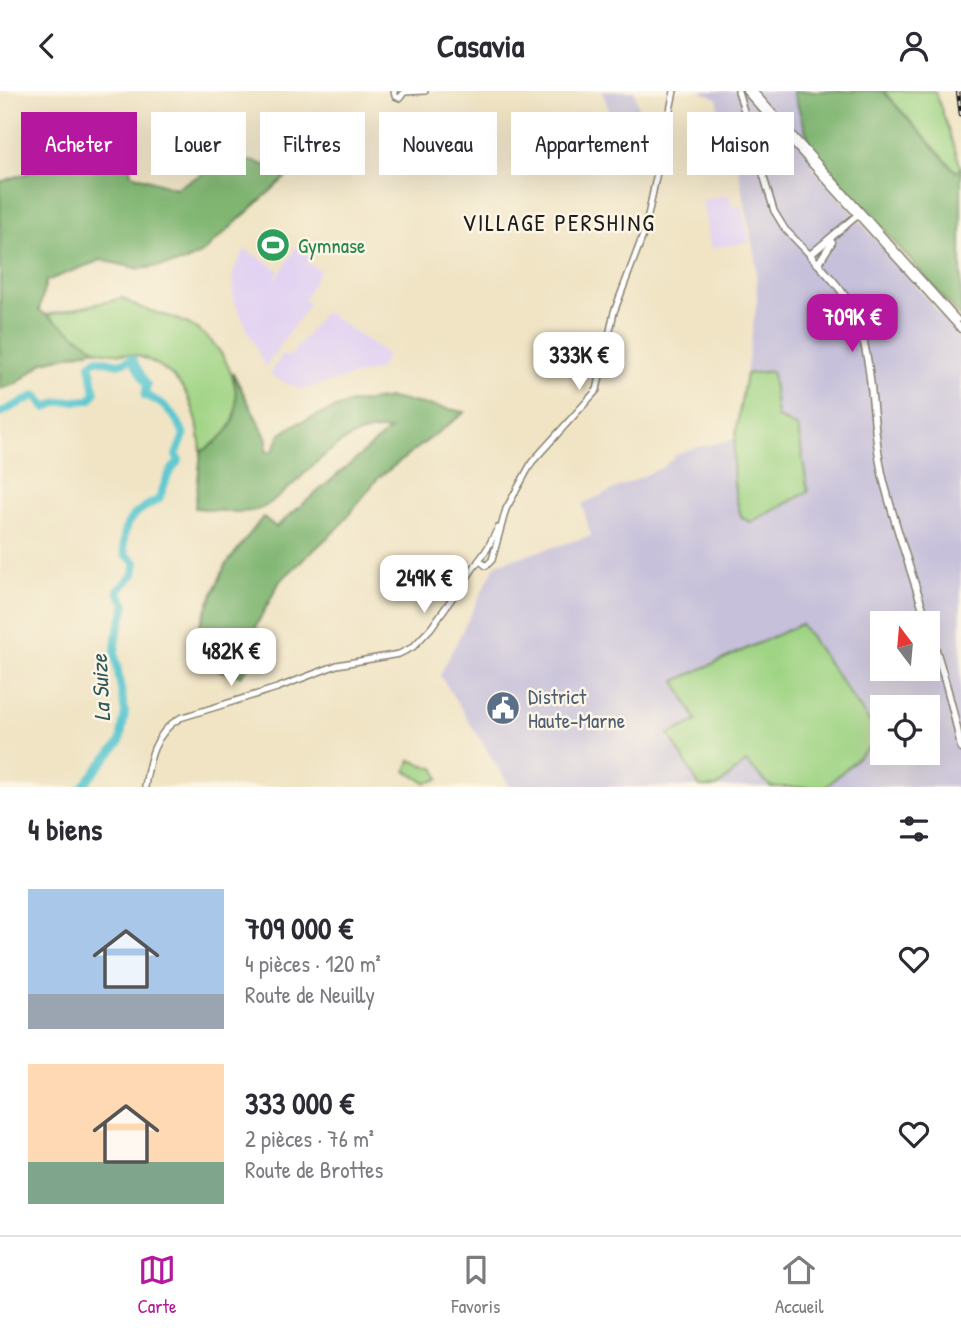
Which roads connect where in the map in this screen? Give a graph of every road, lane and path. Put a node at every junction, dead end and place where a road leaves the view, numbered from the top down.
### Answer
1 (394, 91) edge
2 (405, 91) edge
3 (425, 91) edge
4 (674, 91) edge
5 (738, 91) edge
6 (747, 91) edge
7 (753, 91) edge
8 (858, 214) junction
9 (835, 237) junction
10 (810, 255) junction
11 (818, 264) junction
12 (961, 324) edge
13 (961, 329) edge
14 (502, 523) junction
15 (487, 547) junction
16 (494, 551) junction
17 (481, 563) junction
18 (961, 748) edge
19 (145, 787) edge

1 - 2 street
2 - 3 street
4 - 14 street
5 - 10 street
6 - 8 main road
7 - 8 main road
8 - 9 main road
8 - 12 main road
8 - 13 main road
9 - 10 main road
9 - 11 main road
10 - 11 main road
11 - 18 main road
14 - 15 street
14 - 16 street
15 - 16 street
15 - 17 street
16 - 17 street
17 - 19 street

